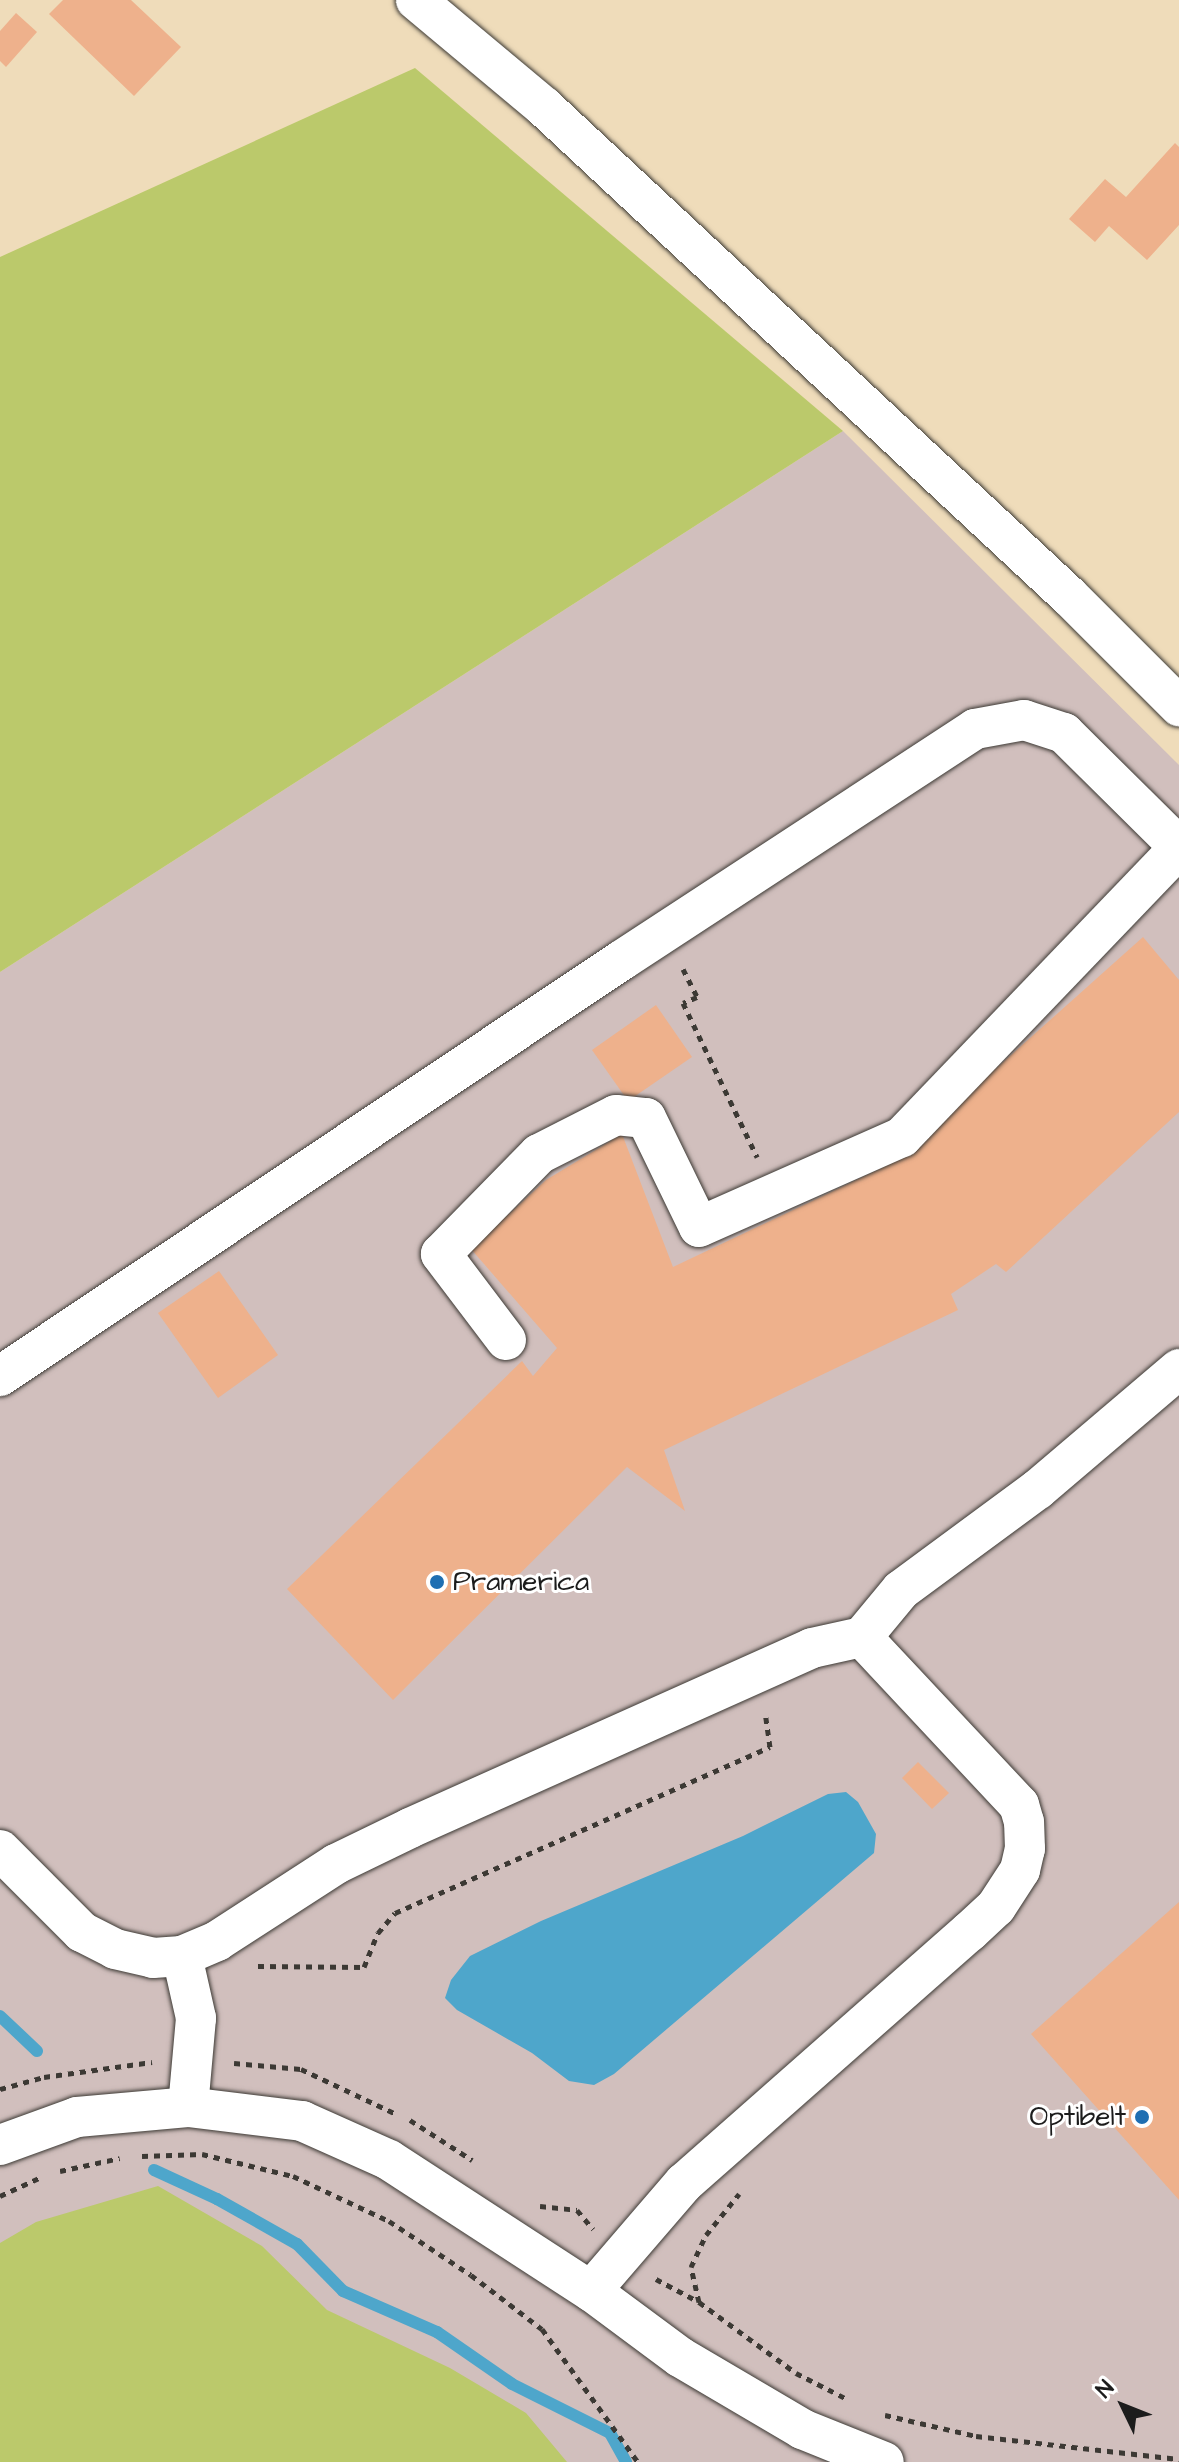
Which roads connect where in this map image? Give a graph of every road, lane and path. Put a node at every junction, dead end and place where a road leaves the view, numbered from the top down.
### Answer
1 (416, 0) edge
2 (1179, 706) edge
3 (1179, 847) edge
4 (663, 933) junction
5 (774, 1194) junction
6 (506, 1340) dead end
7 (1179, 1369) edge
8 (0, 1376) edge
9 (862, 1637) junction
10 (750, 1676) junction
11 (0, 1850) edge
12 (200, 1948) junction
13 (188, 2107) junction
14 (0, 2145) edge
15 (141, 2156) dead end
16 (125, 2157) dead end
17 (740, 2193) dead end
18 (0, 2196) edge
19 (591, 2291) junction
20 (699, 2302) dead end
21 (638, 2462) edge
22 (884, 2462) edge

1 - 2 street
3 - 4 street
3 - 5 street
4 - 5 path
4 - 8 street
5 - 6 street
7 - 9 street
9 - 10 street
9 - 19 street
10 - 12 street
10 - 12 path
11 - 12 street
12 - 13 street
13 - 14 street
13 - 19 street
15 - 21 path
16 - 18 path
17 - 20 path
19 - 22 street

